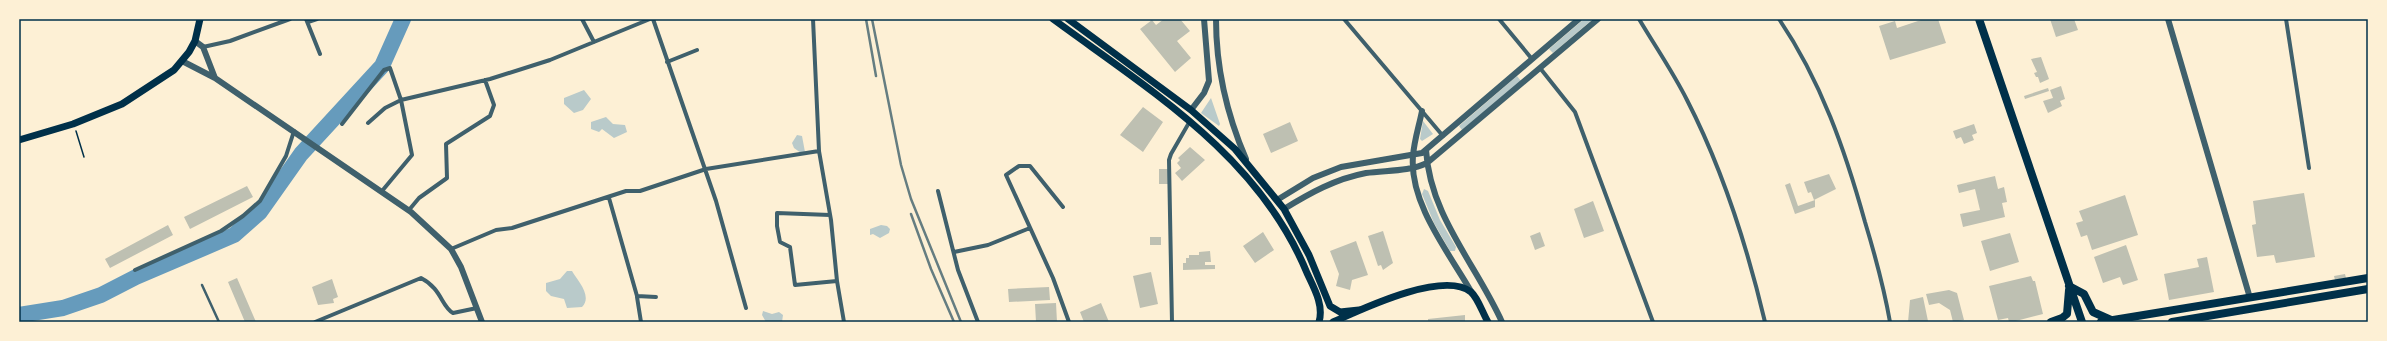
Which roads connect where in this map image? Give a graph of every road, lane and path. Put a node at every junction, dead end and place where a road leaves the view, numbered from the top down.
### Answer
1 (200, 19) edge
2 (290, 19) edge
3 (317, 19) edge
4 (582, 19) edge
5 (652, 19) edge
6 (813, 19) edge
7 (1053, 19) edge
8 (1068, 19) edge
9 (1204, 19) edge
10 (1216, 19) edge
11 (1344, 19) edge
12 (1499, 19) edge
13 (1578, 19) edge
14 (1598, 19) edge
15 (1639, 19) edge
16 (1779, 19) edge
17 (2168, 19) edge
18 (2286, 19) edge
19 (643, 20) edge
20 (1979, 20) edge
21 (307, 21) edge
22 (195, 41) junction
23 (594, 42) junction
24 (203, 47) junction
25 (697, 50) dead end
26 (320, 54) dead end
27 (1532, 59) junction
28 (184, 62) junction
29 (667, 62) junction
30 (1540, 68) junction
31 (215, 78) junction
32 (485, 80) junction
33 (401, 100) junction
34 (1191, 110) junction
35 (1422, 111) junction
36 (1190, 121) junction
37 (368, 123) dead end
38 (73, 124) junction
39 (342, 124) dead end
40 (296, 132) junction
41 (1443, 136) junction
42 (19, 140) edge
43 (1450, 144) junction
44 (819, 150) junction
45 (1426, 150) junction
46 (1413, 156) junction
47 (84, 157) dead end
48 (1246, 161) junction
49 (1427, 163) junction
50 (1341, 167) junction
51 (1413, 168) junction
52 (2309, 168) dead end
53 (706, 169) junction
54 (1345, 178) junction
55 (382, 191) junction
56 (938, 191) dead end
57 (609, 198) junction
58 (1277, 200) junction
59 (1063, 207) dead end
60 (1284, 209) junction
61 (409, 210) junction
62 (830, 215) junction
63 (1030, 228) junction
64 (451, 249) junction
65 (954, 252) junction
66 (135, 270) dead end
67 (2368, 278) edge
68 (837, 281) junction
69 (202, 285) dead end
70 (2069, 286) junction
71 (2368, 289) edge
72 (1472, 293) junction
73 (637, 296) junction
74 (656, 297) dead end
75 (2250, 298) junction
76 (477, 308) junction
77 (746, 308) dead end
78 (2253, 308) junction
79 (1359, 310) junction
80 (2113, 320) junction
81 (219, 322) edge
82 (315, 322) edge
83 (482, 322) edge
84 (641, 322) edge
85 (844, 322) edge
86 (978, 322) edge
87 (1069, 322) edge
88 (1172, 322) edge
89 (1319, 322) edge
90 (1333, 322) edge
91 (1488, 322) edge
92 (1502, 322) edge
93 (1653, 322) edge
94 (1765, 322) edge
95 (1890, 322) edge
96 (2051, 322) edge
97 (2082, 322) edge
98 (2101, 322) edge
99 (2172, 322) edge

1 - 22 main road
2 - 24 street
3 - 21 street
4 - 23 street
5 - 19 street
5 - 29 street
6 - 44 street
7 - 36 main road
8 - 34 main road
9 - 34 street
10 - 48 street
11 - 35 street
12 - 27 street
13 - 27 street
14 - 30 street
15 - 94 street
16 - 95 street
17 - 75 street
18 - 52 street
19 - 23 street
20 - 70 main road
21 - 26 street
22 - 24 street
22 - 28 main road
23 - 32 street
24 - 31 street
25 - 29 street
27 - 30 street
27 - 41 street
28 - 31 street
28 - 38 main road
29 - 53 street
30 - 43 street
30 - 93 street
31 - 40 street
32 - 33 street
32 - 61 street
33 - 37 street
33 - 39 street
33 - 55 street
34 - 48 main road
35 - 41 street
35 - 46 street
36 - 88 street
36 - 89 main road
38 - 42 main road
38 - 47 path
40 - 55 street
40 - 66 street
41 - 43 street
41 - 45 street
43 - 49 street
44 - 53 street
44 - 62 street
45 - 46 street
45 - 49 street
46 - 50 street
46 - 51 street
48 - 58 main road
49 - 51 street
49 - 92 street
50 - 54 street
50 - 58 street
51 - 54 street
51 - 72 street
53 - 57 street
53 - 77 street
54 - 60 street
55 - 61 street
56 - 65 street
57 - 64 street
57 - 73 street
58 - 60 main road
59 - 63 street
60 - 79 main road
61 - 64 street
62 - 68 street
62 - 68 street
63 - 65 street
63 - 87 street
64 - 76 street
65 - 86 street
67 - 75 main road
68 - 85 street
69 - 81 lane
70 - 80 main road
70 - 96 main road
70 - 97 main road
71 - 78 main road
72 - 79 main road
72 - 91 main road
73 - 74 street
73 - 84 street
75 - 78 main road
75 - 80 main road
76 - 82 street
76 - 83 street
78 - 99 main road
79 - 90 main road
80 - 98 main road

